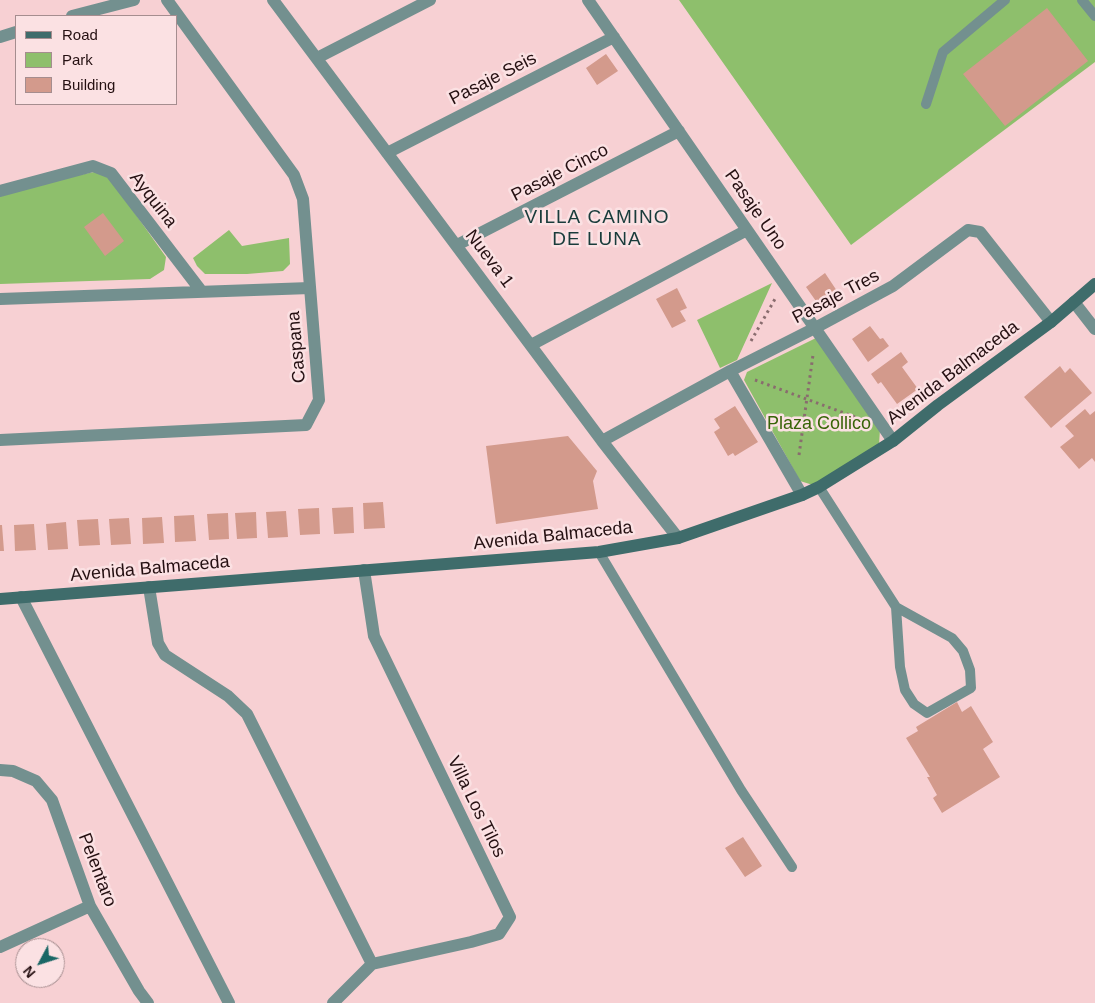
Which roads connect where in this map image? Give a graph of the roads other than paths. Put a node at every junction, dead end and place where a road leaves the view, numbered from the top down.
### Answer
1 (134, 0) edge
2 (167, 0) edge
3 (273, 0) edge
4 (430, 0) edge
5 (588, 0) edge
6 (1005, 0) edge
7 (1082, 0) edge
8 (76, 15) edge
9 (178, 15) edge
10 (178, 15) edge
11 (1095, 16) edge
12 (15, 32) edge
13 (0, 37) edge
14 (614, 37) junction
15 (316, 58) junction
16 (926, 104) dead end
17 (679, 131) junction
18 (387, 153) junction
19 (0, 191) edge
20 (747, 230) junction
21 (456, 245) junction
22 (1095, 284) edge
23 (310, 288) junction
24 (202, 292) junction
25 (0, 299) edge
26 (1074, 302) junction
27 (1051, 322) junction
28 (816, 328) junction
29 (1095, 329) edge
30 (530, 345) junction
31 (730, 371) junction
32 (0, 440) edge
33 (602, 441) junction
34 (894, 441) junction
35 (819, 487) junction
36 (802, 495) junction
37 (678, 538) junction
38 (599, 552) junction
39 (364, 570) junction
40 (149, 587) junction
41 (21, 597) junction
42 (0, 599) edge
43 (896, 607) junction
44 (0, 770) edge
45 (792, 867) dead end
46 (90, 906) junction
47 (0, 947) edge
48 (372, 964) junction
49 (148, 1003) edge
50 (229, 1003) edge
51 (333, 1003) edge

1 - 8 street
2 - 9 street, Caspana
3 - 15 street, Nueva 1
4 - 15 street
5 - 14 street, Pasaje Uno
6 - 16 lane
7 - 11 lane
10 - 23 street, Caspana
12 - 13 street
14 - 17 street, Pasaje Uno
14 - 18 street, Pasaje Seis
15 - 18 street, Nueva 1
17 - 20 street, Pasaje Uno
17 - 21 street, Pasaje Cinco
18 - 21 street, Nueva 1
19 - 24 street, Ayquina
20 - 28 street, Pasaje Uno
20 - 30 street
21 - 30 street, Nueva 1
22 - 26 main road, Avenida Balmaceda
23 - 24 street
23 - 32 street, Caspana
24 - 25 street
26 - 27 main road, Avenida Balmaceda
26 - 29 street
27 - 28 street, Pasaje Tres
27 - 34 main road, Avenida Balmaceda
28 - 31 street, Pasaje Tres
28 - 34 street, Pasaje Uno
30 - 33 street, Nueva 1
31 - 33 street, Pasaje Tres
31 - 36 street
33 - 37 street, Nueva 1
34 - 35 main road, Avenida Balmaceda
35 - 36 main road, Avenida Balmaceda
35 - 43 lane
36 - 37 main road, Avenida Balmaceda
37 - 38 main road, Avenida Balmaceda
38 - 39 main road, Avenida Balmaceda
38 - 45 lane
39 - 40 main road, Avenida Balmaceda
39 - 48 street, Villa Los Tilos
40 - 41 main road, Avenida Balmaceda
40 - 48 street
41 - 42 main road, Avenida Balmaceda
41 - 50 street
43 - 43 lane
44 - 46 street, Pelentaro
46 - 47 street
46 - 49 street, Pelentaro
48 - 51 street

